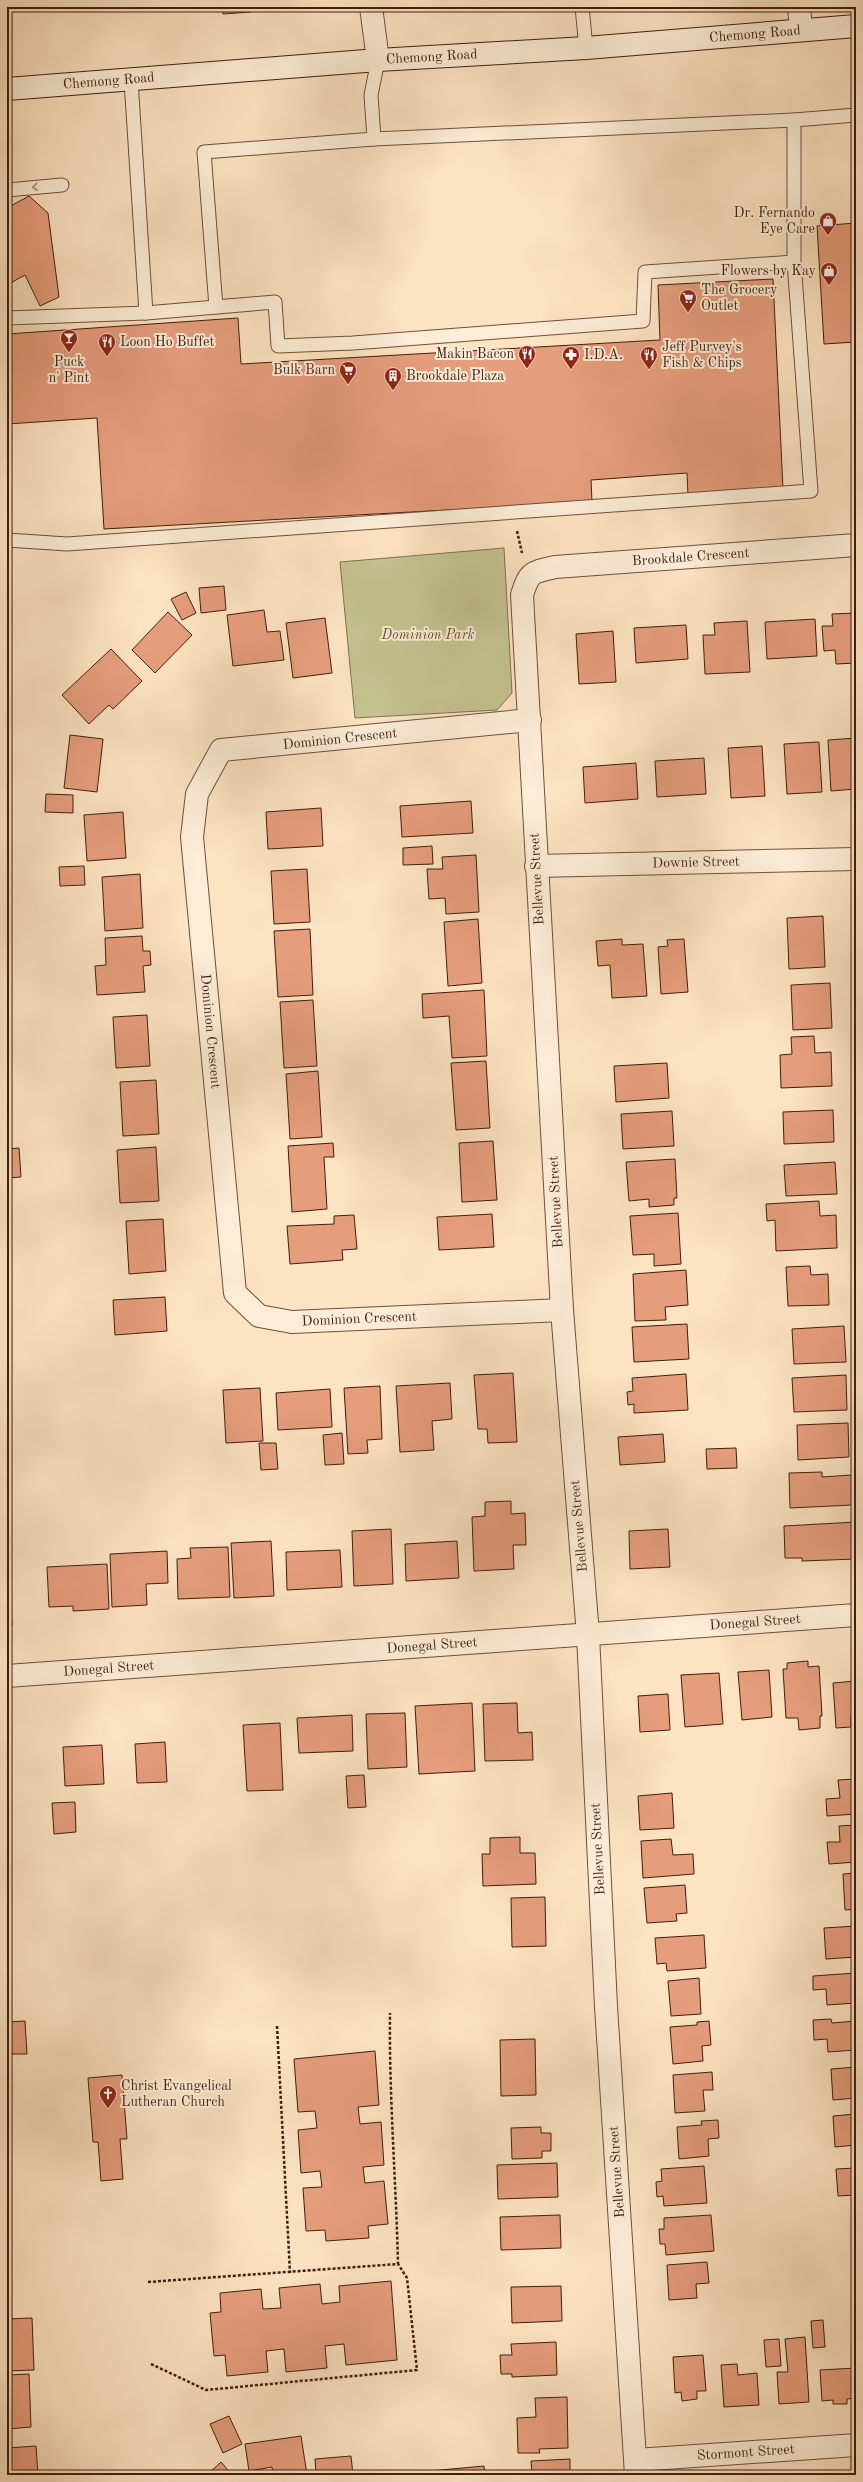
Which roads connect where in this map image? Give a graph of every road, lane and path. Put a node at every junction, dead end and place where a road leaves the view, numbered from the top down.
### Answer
1 (371, 7) edge
2 (582, 7) edge
3 (799, 7) edge
4 (856, 26) edge
5 (801, 30) junction
6 (586, 48) junction
7 (378, 60) junction
8 (131, 80) junction
9 (7, 89) edge
10 (856, 115) edge
11 (794, 120) junction
12 (374, 139) junction
13 (62, 184) dead end
14 (7, 190) edge
15 (794, 262) junction
16 (216, 307) junction
17 (146, 313) junction
18 (7, 318) edge
19 (516, 528) dead end
20 (7, 540) edge
21 (856, 545) edge
22 (528, 577) junction
23 (530, 720) junction
24 (856, 859) edge
25 (536, 866) junction
26 (562, 1310) junction
27 (856, 1615) edge
28 (588, 1635) junction
29 (7, 1676) edge
30 (390, 2013) dead end
31 (277, 2026) dead end
32 (398, 2264) junction
33 (290, 2273) junction
34 (148, 2282) dead end
35 (151, 2364) dead end
36 (856, 2444) edge
37 (636, 2467) edge

1 - 7 street
2 - 6 lane
3 - 5 street
4 - 5 street, Chemong Road
5 - 6 street, Chemong Road
6 - 7 street, Chemong Road
7 - 8 street, Chemong Road
7 - 12 lane
8 - 9 street, Chemong Road
8 - 17 lane
10 - 11 lane
11 - 12 lane
11 - 15 lane
12 - 16 lane
13 -> 14 lane
15 - 16 lane
15 - 20 lane
16 - 17 lane
17 - 18 lane
19 - 22 path
21 - 22 street, Brookdale Crescent
22 - 23 street, Bellevue Street
23 - 25 street, Bellevue Street
23 - 26 street, Dominion Crescent
24 - 25 street, Downie Street
25 - 26 street, Bellevue Street
26 - 28 street, Bellevue Street
27 - 28 street, Donegal Street
28 - 29 street, Donegal Street
28 - 37 street, Bellevue Street
30 - 32 path
31 - 33 path
32 - 33 path
32 - 35 path
33 - 34 path
36 - 37 street, Stormont Street

